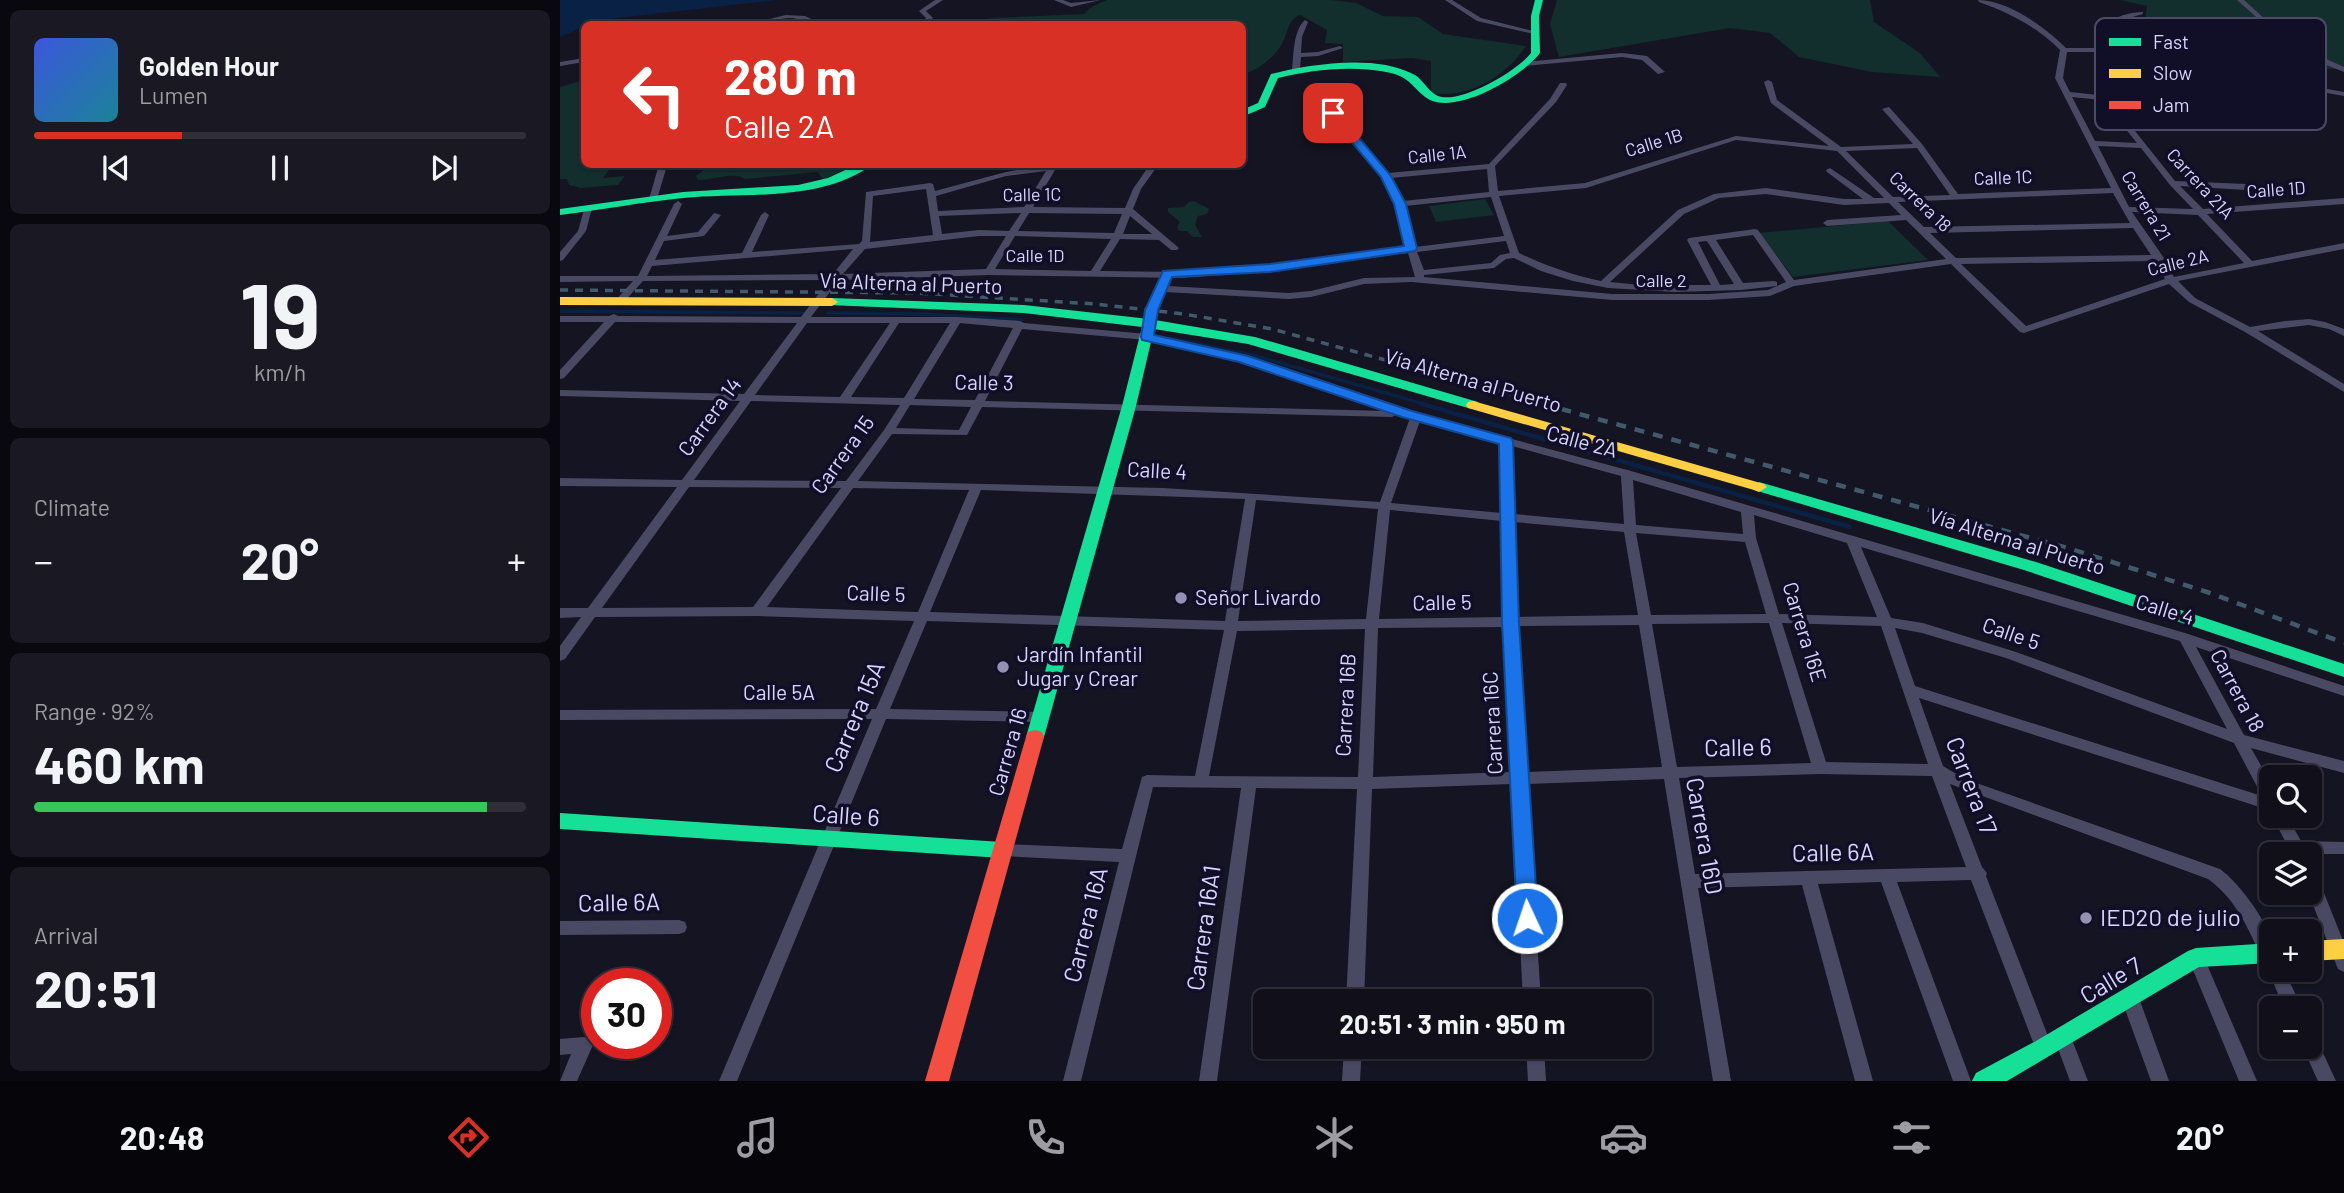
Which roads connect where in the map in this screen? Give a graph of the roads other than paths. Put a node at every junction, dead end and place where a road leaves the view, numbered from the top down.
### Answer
1 (940, 0) edge
2 (1057, 0) edge
3 (1098, 0) edge
4 (1448, 0) edge
5 (1539, 0) edge
6 (2239, 0) edge
7 (1981, 1) edge
8 (2141, 13) dead end
9 (2122, 18) edge
10 (2260, 18) edge
11 (766, 21) edge
12 (813, 21) edge
13 (926, 21) edge
14 (1305, 22) dead end
15 (1534, 32) junction
16 (1340, 48) dead end
17 (2064, 50) junction
18 (2095, 50) edge
19 (581, 60) edge
20 (2326, 61) edge
21 (1297, 62) junction
22 (560, 64) edge
23 (1524, 64) junction
24 (2344, 70) edge
25 (1661, 72) dead end
26 (1768, 82) dead end
27 (1563, 85) dead end
28 (2326, 90) edge
29 (1315, 91) dead end
30 (2068, 94) junction
31 (2344, 94) edge
32 (2095, 96) edge
33 (1784, 108) joint
34 (1886, 109) dead end
35 (1246, 112) edge
36 (2129, 130) edge
37 (2093, 143) junction
38 (1919, 146) junction
39 (2141, 146) junction
40 (1839, 149) junction
41 (1491, 166) junction
42 (663, 168) edge
43 (858, 168) edge
44 (1010, 168) edge
45 (1042, 168) edge
46 (1053, 168) edge
47 (1152, 168) edge
48 (1830, 170) dead end
49 (1006, 174) junction
50 (1386, 176) junction
51 (2173, 183) junction
52 (2246, 187) dead end
53 (931, 190) junction
54 (2118, 190) junction
55 (869, 194) joint
56 (1494, 195) junction
57 (1954, 195) junction
58 (653, 199) junction
59 (1889, 199) junction
60 (1872, 201) junction
61 (2344, 201) edge
62 (1844, 202) junction
63 (678, 204) dead end
64 (1400, 204) junction
65 (588, 208) junction
66 (2126, 209) junction
67 (1025, 210) junction
68 (1130, 211) junction
69 (560, 212) edge
70 (2199, 212) junction
71 (934, 214) junction
72 (716, 215) dead end
73 (765, 215) dead end
74 (1910, 217) junction
75 (1848, 222) junction
76 (1827, 223) dead end
77 (2137, 225) junction
78 (1924, 230) junction
79 (1011, 233) junction
80 (1118, 235) junction
81 (938, 236) junction
82 (1158, 237) junction
83 (1507, 238) junction
84 (1710, 238) junction
85 (661, 239) junction
86 (863, 246) junction
87 (2344, 246) edge
88 (1174, 248) dead end
89 (1411, 248) junction
90 (746, 255) junction
91 (1515, 256) junction
92 (560, 258) edge
93 (2159, 258) junction
94 (1953, 261) junction
95 (649, 263) junction
96 (2250, 264) junction
97 (989, 272) junction
98 (1095, 272) junction
99 (1168, 274) junction
100 (642, 277) junction
101 (835, 277) junction
102 (1420, 277) junction
103 (560, 279) edge
104 (2171, 280) junction
105 (1792, 283) junction
106 (1603, 284) junction
107 (1741, 286) junction
108 (1717, 288) junction
109 (1162, 289) junction
110 (560, 301) edge
111 (619, 309) junction
112 (810, 311) junction
113 (560, 319) edge
114 (897, 319) junction
115 (957, 320) junction
116 (1020, 324) junction
117 (2024, 330) joint
118 (2249, 330) junction
119 (1148, 331) junction
120 (2344, 333) edge
121 (560, 376) edge
122 (2344, 377) edge
123 (2332, 381) junction
124 (2344, 389) edge
125 (560, 393) edge
126 (749, 396) junction
127 (844, 399) junction
128 (909, 400) junction
129 (979, 402) junction
130 (1129, 406) junction
131 (1412, 416) junction
132 (889, 431) junction
133 (1506, 441) junction
134 (1627, 474) junction
135 (560, 482) edge
136 (685, 483) junction
137 (848, 486) junction
138 (976, 488) junction
139 (1105, 489) junction
140 (1251, 496) junction
141 (1384, 506) junction
142 (1747, 509) junction
143 (1508, 519) junction
144 (1630, 531) junction
145 (1750, 538) junction
146 (1852, 540) junction
147 (757, 611) junction
148 (560, 613) edge
149 (591, 614) junction
150 (922, 617) junction
151 (1777, 618) junction
152 (1068, 621) junction
153 (1645, 621) junction
154 (1886, 622) junction
155 (1510, 623) junction
156 (1372, 625) junction
157 (1231, 626) junction
158 (2185, 638) junction
159 (560, 656) edge
160 (2344, 671) edge
161 (1908, 689) junction
162 (2344, 691) edge
163 (881, 714) junction
164 (560, 715) edge
165 (1040, 717) junction
166 (2238, 739) junction
167 (2344, 767) edge
168 (1820, 768) junction
169 (1937, 770) junction
170 (1670, 772) junction
171 (1519, 778) junction
172 (2259, 779) edge
173 (1147, 781) joint
174 (1201, 781) junction
175 (1249, 781) junction
176 (1365, 783) junction
177 (2259, 799) edge
178 (560, 821) edge
179 (830, 837) junction
180 (2344, 848) edge
181 (2322, 849) edge
182 (1002, 850) junction
183 (1128, 856) junction
184 (1979, 873) junction
185 (1887, 876) junction
186 (1808, 878) junction
187 (1689, 881) junction
188 (2321, 905) edge
189 (679, 927) dead end
190 (560, 928) edge
191 (2259, 935) edge
192 (2322, 952) edge
193 (2342, 954) edge
194 (2259, 955) edge
195 (2196, 958) junction
196 (1356, 989) edge
197 (1531, 989) edge
198 (2130, 998) junction
199 (2063, 1038) junction
200 (560, 1047) edge
201 (2044, 1049) junction
202 (1352, 1059) edge
203 (1535, 1059) edge
204 (2317, 1059) edge
205 (1994, 1079) edge
206 (568, 1081) edge
207 (728, 1081) edge
208 (937, 1081) edge
209 (1072, 1081) edge
210 (1208, 1081) edge
211 (1351, 1081) edge
212 (1536, 1081) edge
213 (1722, 1081) edge
214 (1864, 1081) edge
215 (1962, 1081) edge
216 (2079, 1081) edge
217 (2160, 1081) edge
218 (2248, 1081) edge
219 (2327, 1081) edge

1 - 13 street
2 - 3 street
4 - 15 street
5 - 15 street
6 - 10 street
7 - 17 street
8 - 9 street
11 - 12 street
14 - 21 street
15 - 23 street
16 - 21 street
17 - 18 street
17 - 30 street, Carrera 21
19 - 22 street
20 - 24 street
21 - 23 street
21 - 35 street
23 - 25 street
26 - 33 street
27 - 41 street
28 - 31 street
29 - 50 street
30 - 32 street
30 - 37 street, Carrera 21
33 - 40 street, Carrera 18
34 - 38 street
36 - 39 street, Carrera 21A
37 - 39 street
37 - 54 street, Carrera 21
38 - 40 street, Calle 1B
38 - 57 street
39 - 51 street, Carrera 21A
40 - 56 street, Calle 1B
40 - 59 street, Carrera 18
41 - 50 street, Calle 1A
41 - 56 street
42 - 58 street
43 - 58 street
44 - 49 street
45 - 49 street
46 - 67 street
47 - 68 street
48 - 60 street
49 - 53 street
50 - 64 street
51 - 52 street
51 - 70 street, Carrera 21A
53 - 55 street
53 - 71 street
54 - 57 street, Calle 1C
54 - 66 street, Carrera 21
55 - 86 street
56 - 64 street, Calle 1B
56 - 83 street
57 - 59 street, Calle 1C
58 - 65 street
59 - 60 street, Calle 1C
59 - 74 street, Carrera 18
60 - 62 street, Calle 1C
61 - 70 street, Calle 1D
62 - 75 street
62 - 106 street, Calle 1C
63 - 85 street
64 - 89 street
65 - 69 street
65 - 92 street
66 - 70 street, Calle 1D
66 - 77 street, Carrera 21
67 - 68 street, Calle 1C
67 - 71 street, Calle 1C
67 - 79 street
68 - 80 street
68 - 82 street
70 - 96 street, Carrera 21A
71 - 81 street
72 - 85 street
73 - 90 street
74 - 75 street
74 - 78 street, Carrera 18
75 - 76 street
77 - 78 street
77 - 93 street, Carrera 21
78 - 94 street, Carrera 18
79 - 80 street, Calle 1D
79 - 81 street, Calle 1D
79 - 97 street
80 - 82 street, Calle 1D
80 - 98 street
81 - 86 street, Calle 1D
82 - 88 street
83 - 89 street, Calle 1D
83 - 91 street
84 - 105 street
84 - 107 street
84 - 108 street
85 - 95 street
86 - 90 street, Calle 1D
86 - 101 street, Carrera 14
87 - 96 street, Calle 2A
89 - 99 street, Calle 1D
89 - 102 street
90 - 95 street, Calle 1D
91 - 102 street
91 - 106 street
93 - 94 street, Calle 2
93 - 104 street, Carrera 21
94 - 105 street, Calle 2
94 - 117 street, Carrera 18
95 - 100 street
96 - 104 street, Calle 2A
97 - 98 street, Calle 1D
97 - 101 street, Calle 1D
98 - 99 street, Calle 1D
99 - 109 street, Carrera 16
100 - 101 street, Calle 1D
100 - 103 street, Calle 1D
100 - 111 street
101 - 112 street, Carrera 14
102 - 105 street, Calle 2
102 - 109 street, Calle 2
104 - 117 street, Calle 2A
104 - 118 street, Carrera 21
105 - 107 street
106 - 108 street
107 - 108 street
109 - 119 street, Carrera 16
110 - 111 street, Vía Alterna al Puerto
111 - 112 street, Vía Alterna al Puerto
111 - 112 street, Calle 2A
111 - 113 street, Calle 2A
111 - 121 street
112 - 114 street, Calle 2A
112 - 119 street, Vía Alterna al Puerto
112 - 126 street, Carrera 14
114 - 115 street, Calle 2A
114 - 127 street
115 - 116 street, Calle 2A
115 - 128 street, Carrera 15
116 - 119 street, Calle 2A
116 - 129 street
118 - 120 street
118 - 123 street, Carrera 21
119 - 130 street, Carrera 16
119 - 131 street, Calle 2A
119 - 160 street, Vía Alterna al Puerto
122 - 123 street
123 - 124 street, Carrera 21
125 - 126 street, Calle 3
126 - 127 street, Calle 3
126 - 136 street, Carrera 14
127 - 128 street, Calle 3
128 - 129 street, Calle 3
128 - 132 street, Carrera 15
129 - 130 street, Calle 3
129 - 132 street
130 - 131 street, Calle 3
130 - 139 street, Carrera 16
131 - 133 street, Calle 2A
131 - 141 street, Carrera 16B
132 - 137 street, Carrera 15
133 - 134 street, Calle 2A
133 - 143 street, Carrera 16C
134 - 142 street, Calle 2A
134 - 144 street, Carrera 16D
135 - 136 street, Calle 4
136 - 137 street, Calle 4
136 - 149 street, Carrera 14
137 - 138 street, Calle 4
137 - 147 street, Carrera 15
138 - 139 street, Calle 4
138 - 150 street, Carrera 15A
139 - 140 street, Calle 4
139 - 152 street, Carrera 16
140 - 141 street, Calle 4
140 - 157 street
141 - 143 street, Calle 4
141 - 156 street, Carrera 16B
142 - 145 street, Carrera 16E
142 - 146 street, Calle 2A
143 - 144 street, Calle 4
143 - 155 street, Carrera 16C
144 - 145 street, Calle 4
144 - 153 street, Carrera 16D
145 - 151 street, Carrera 16E
146 - 154 street, Carrera 17
146 - 158 street, Calle 4
147 - 149 street, Calle 5
147 - 150 street, Calle 5
148 - 149 street, Calle 5
149 - 159 street, Carrera 14
150 - 152 street, Calle 5
150 - 163 street, Carrera 15A
151 - 153 street, Calle 5
151 - 154 street, Calle 5
151 - 168 street, Carrera 16E
152 - 157 street, Calle 5
152 - 165 street, Carrera 16
153 - 155 street, Calle 5
153 - 170 street, Carrera 16D
154 - 161 street, Carrera 17
154 - 166 street, Calle 5
155 - 156 street, Calle 5
155 - 171 street, Carrera 16C
156 - 157 street, Calle 5
156 - 176 street, Carrera 16B
157 - 174 street
158 - 162 street, Calle 4
158 - 166 street, Carrera 18
161 - 169 street, Carrera 17
161 - 177 street
163 - 164 street, Calle 5A
163 - 165 street, Calle 5A
163 - 179 street, Carrera 15A
165 - 182 street, Carrera 16
166 - 167 street, Calle 5
166 - 172 street, Carrera 18
168 - 169 street, Calle 6
168 - 170 street, Calle 6
169 - 184 street, Carrera 17
169 - 191 street, Calle 6
170 - 171 street, Calle 6
170 - 187 street, Carrera 16D
171 - 176 street, Calle 6
171 - 197 street, Carrera 16C
173 - 174 street, Calle 6
173 - 183 street, Carrera 16A
174 - 175 street, Calle 6
175 - 176 street, Calle 6
175 - 210 street, Carrera 16A1
176 - 196 street, Carrera 16B
178 - 179 street, Calle 6
179 - 182 street, Calle 6
179 - 207 street, Carrera 15A
180 - 181 street
182 - 183 street, Calle 6
182 - 208 street, Carrera 16
183 - 209 street, Carrera 16A
184 - 185 street, Calle 6A
184 - 201 street, Carrera 17
185 - 186 street, Calle 6A
185 - 215 street
186 - 187 street, Calle 6A
186 - 214 street
187 - 213 street, Carrera 16D
188 - 193 street
189 - 190 street, Calle 6A
192 - 193 street
194 - 195 street, Calle 7
195 - 198 street, Calle 7
195 - 218 street
198 - 199 street, Calle 7
198 - 217 street
199 - 201 street, Calle 7
199 - 216 street
200 - 206 street
201 - 205 street, Calle 7
202 - 211 street
203 - 212 street
204 - 219 street

